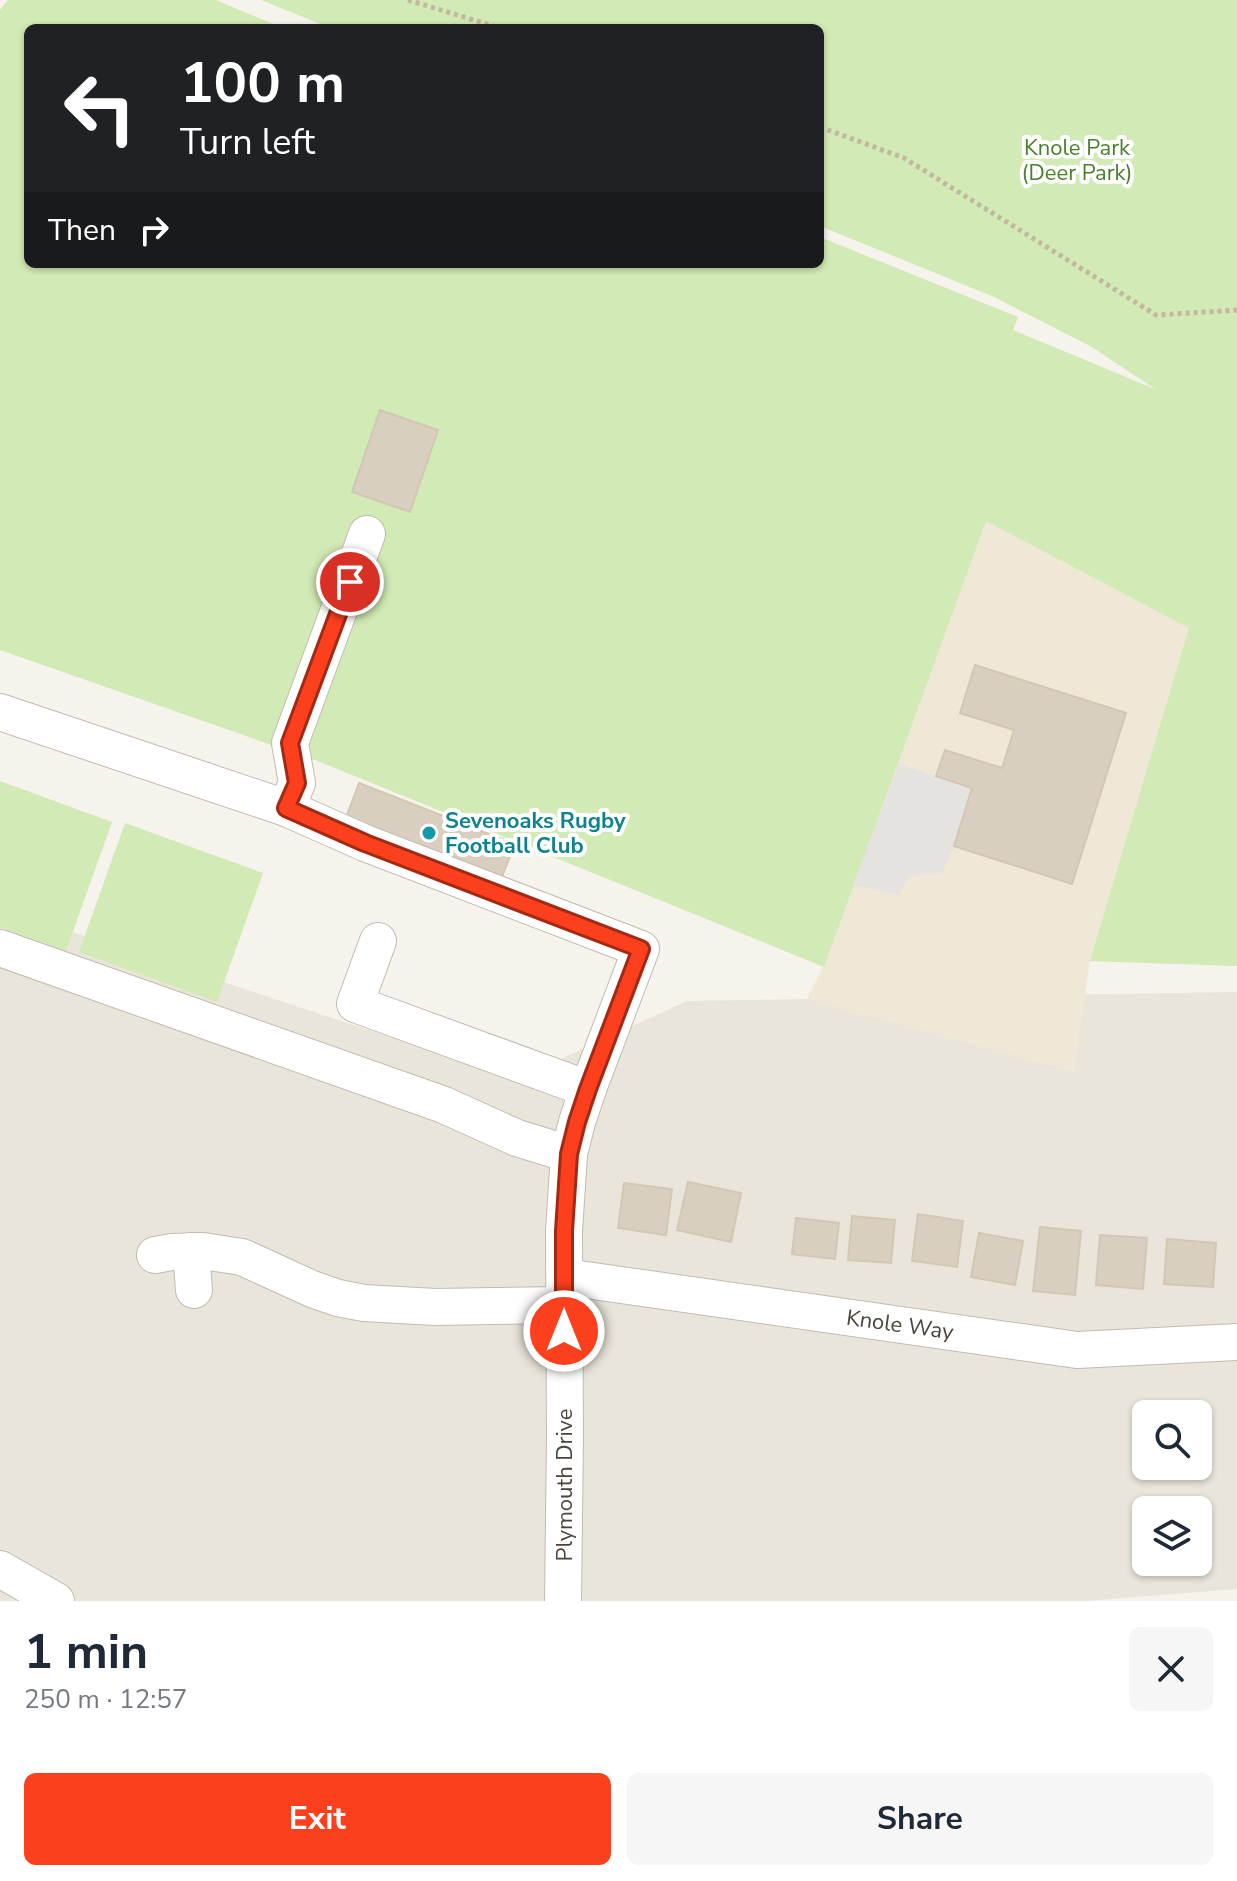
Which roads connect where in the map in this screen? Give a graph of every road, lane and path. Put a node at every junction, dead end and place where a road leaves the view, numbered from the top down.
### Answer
1 (408, 0) edge
2 (487, 24) edge
3 (824, 128) edge
4 (1237, 310) edge
5 (367, 534) dead end
6 (0, 712) edge
7 (286, 808) junction
8 (378, 941) dead end
9 (0, 948) edge
10 (588, 1089) junction
11 (569, 1154) junction
12 (191, 1251) junction
13 (155, 1255) dead end
14 (194, 1290) dead end
15 (564, 1291) junction
16 (1237, 1342) edge
17 (0, 1569) edge
18 (56, 1601) edge
19 (563, 1601) edge

1 - 2 path
3 - 4 path
5 - 7 street
6 - 7 street
7 - 10 street, Plymouth Drive
8 - 10 street
9 - 11 street
10 - 11 street, Plymouth Drive
11 - 15 street, Plymouth Drive
12 - 13 street, Knole Way
12 - 14 street
12 - 15 street, Knole Way
15 - 16 street, Knole Way
15 - 19 street, Plymouth Drive
17 - 18 street

